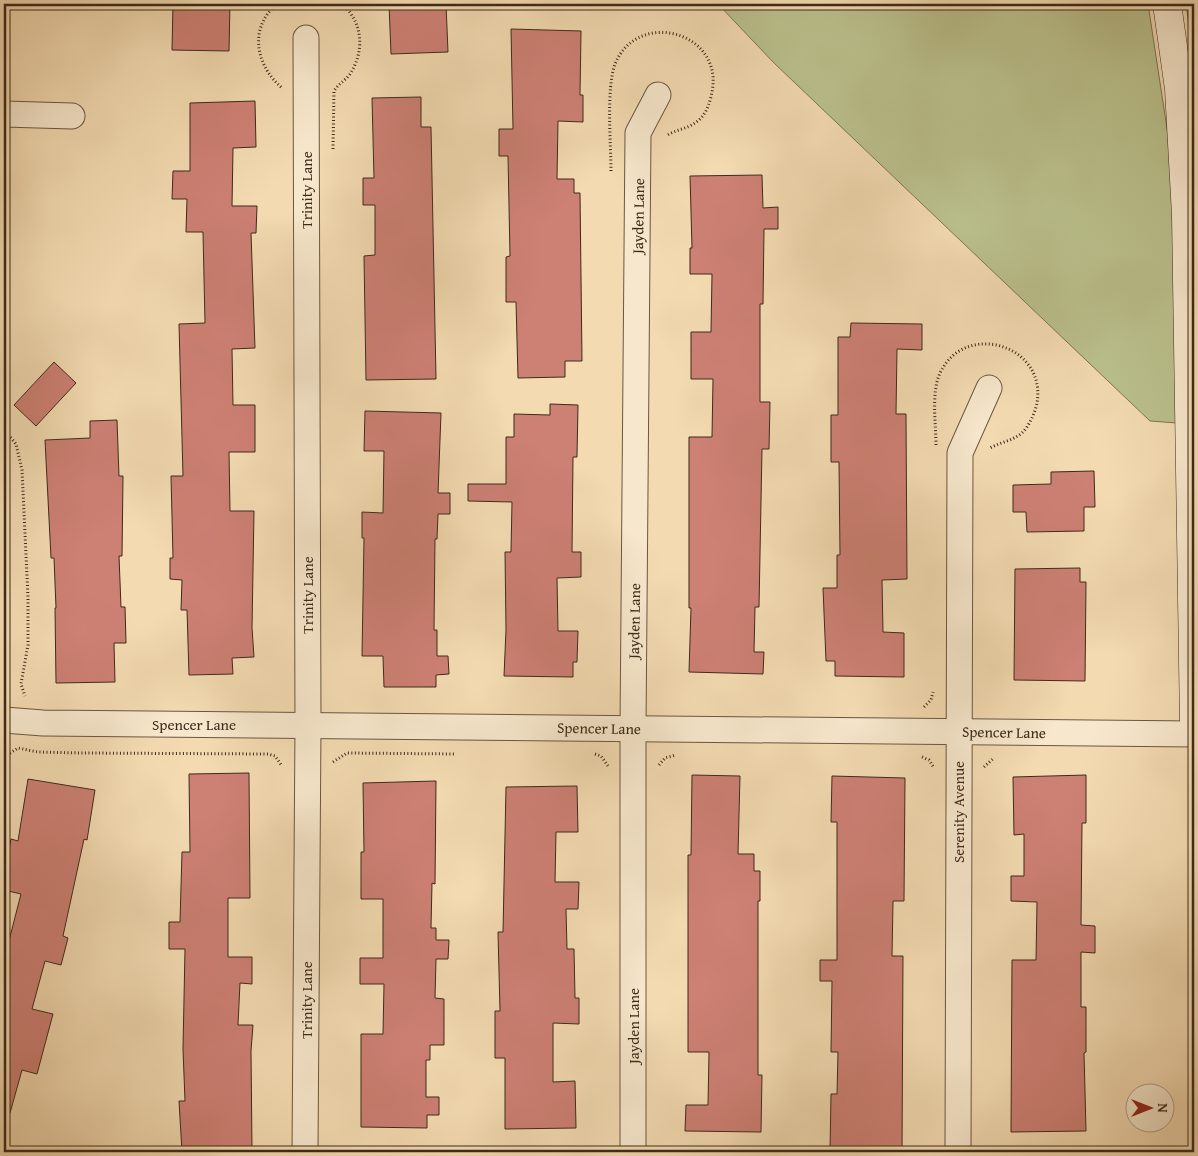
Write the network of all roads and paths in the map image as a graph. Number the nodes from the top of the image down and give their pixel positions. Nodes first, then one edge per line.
1 (277, 4) edge
2 (342, 4) edge
3 (1166, 4) edge
4 (306, 38) dead end
5 (285, 93) dead end
6 (658, 95) dead end
7 (4, 114) edge
8 (72, 116) dead end
9 (663, 138) dead end
10 (333, 150) dead end
11 (611, 177) dead end
12 (989, 388) dead end
13 (4, 428) edge
14 (936, 446) dead end
15 (985, 453) dead end
16 (934, 688) dead end
17 (30, 701) dead end
18 (917, 710) dead end
19 (4, 720) edge
20 (1194, 724) edge
21 (308, 725) junction
22 (633, 728) junction
23 (958, 731) junction
24 (1194, 734) edge
25 (457, 754) dead end
26 (593, 754) dead end
27 (685, 755) dead end
28 (4, 756) edge
29 (917, 756) dead end
30 (1000, 757) dead end
31 (330, 767) dead end
32 (283, 770) dead end
33 (609, 772) dead end
34 (656, 772) dead end
35 (934, 772) dead end
36 (982, 772) dead end
37 (305, 1152) edge
38 (633, 1152) edge
39 (958, 1152) edge

1 - 5 path
2 - 10 path
3 - 20 street
4 - 21 street, Trinity Lane
6 - 22 street, Jayden Lane
7 - 8 street
9 - 11 path
12 - 23 street, Serenity Avenue
13 - 17 path
14 - 15 path
16 - 18 path
19 - 21 street, Spencer Lane
21 - 22 street, Spencer Lane
21 - 37 street, Trinity Lane
22 - 23 street, Spencer Lane
22 - 38 street, Jayden Lane
23 - 24 street, Spencer Lane
23 - 39 street, Serenity Avenue
25 - 31 path
26 - 33 path
27 - 34 path
28 - 32 path
29 - 35 path
30 - 36 path

